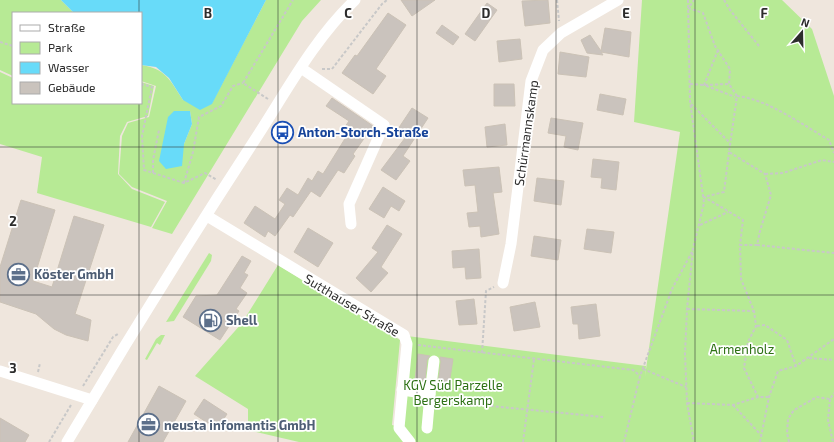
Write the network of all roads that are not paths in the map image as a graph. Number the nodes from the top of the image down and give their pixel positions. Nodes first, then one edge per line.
1 (355, 0) edge
2 (618, 0) edge
3 (301, 68) junction
4 (207, 216) junction
5 (351, 224) dead end
6 (503, 283) road end
7 (434, 360) dead end
8 (0, 371) edge
9 (402, 390) junction
10 (430, 394) junction
11 (92, 400) junction
12 (427, 428) dead end
13 (67, 442) edge
14 (410, 442) edge

1 - 3 street
2 - 6 street, Schürmannskamp
3 - 4 street
3 - 5 street
4 - 9 street, Sutthauser Straße
4 - 11 street
7 - 10 street
8 - 11 street
9 - 10 street
9 - 14 street, Sutthauser Straße
10 - 12 street
11 - 13 street

